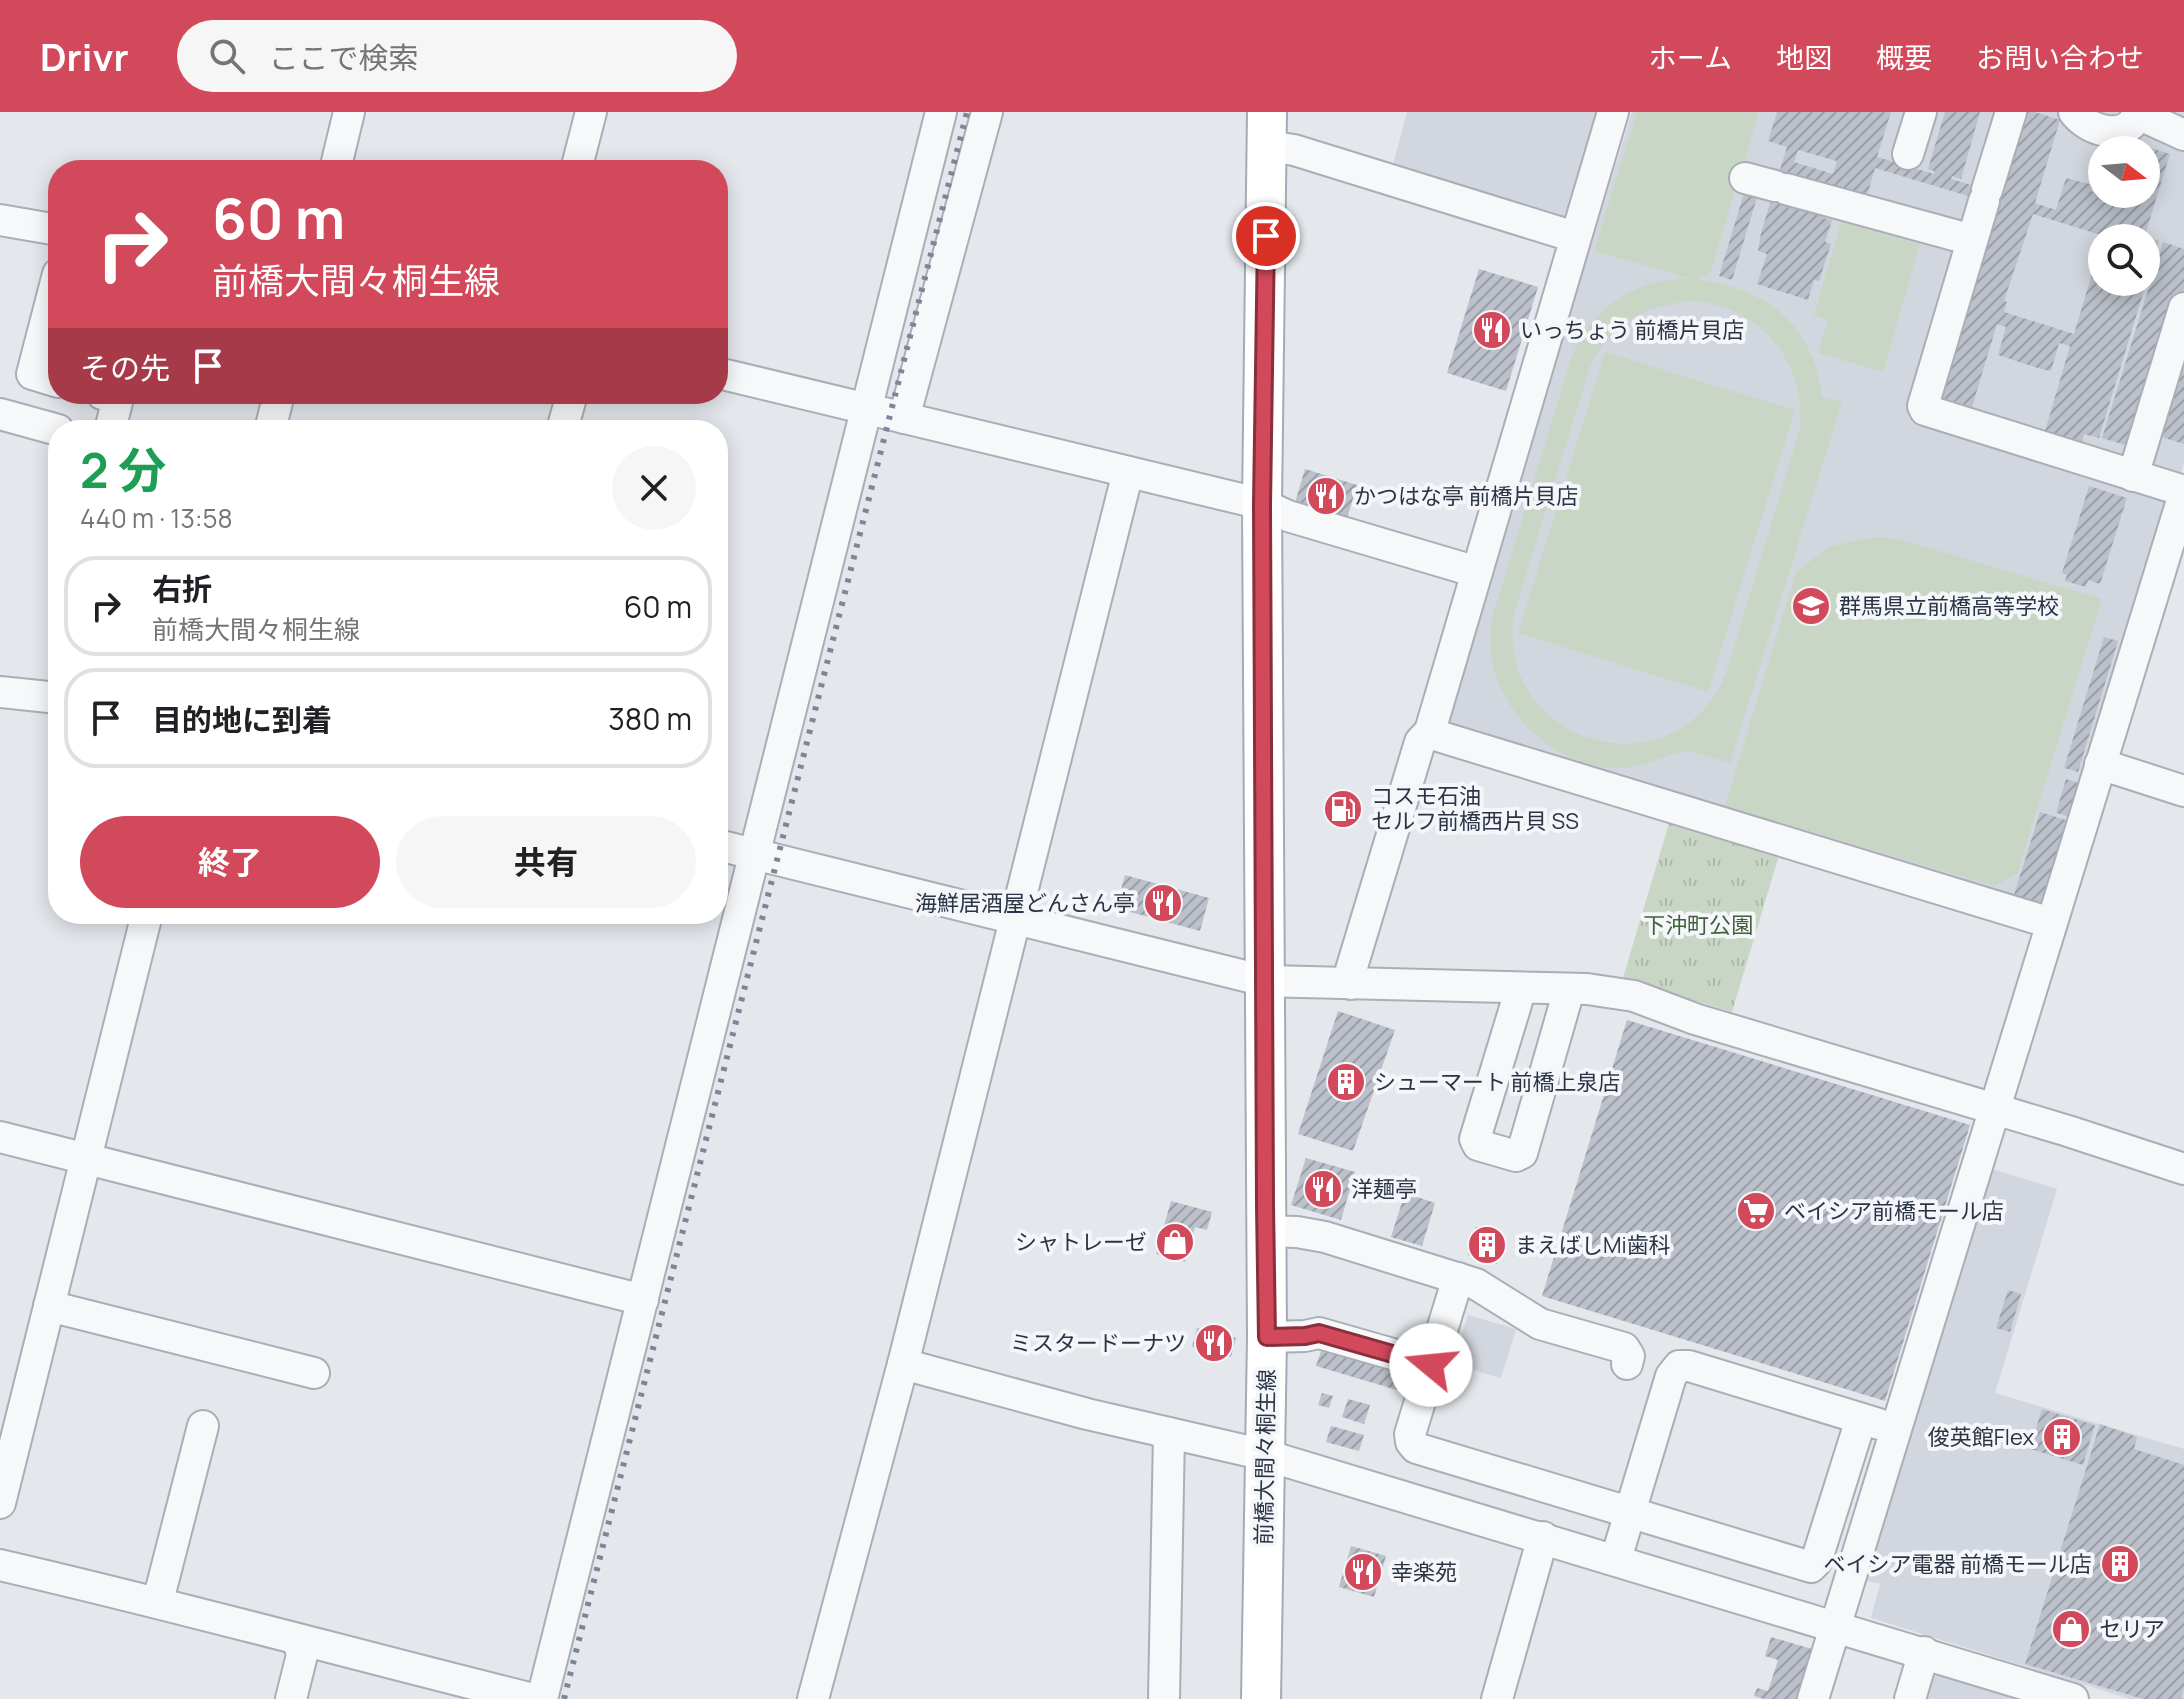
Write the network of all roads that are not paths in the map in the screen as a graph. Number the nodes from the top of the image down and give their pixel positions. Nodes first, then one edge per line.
1 (349, 112) edge
2 (591, 112) edge
3 (941, 112) edge
4 (987, 112) edge
5 (1613, 112) edge
6 (1921, 112) edge
7 (2011, 112) edge
8 (2074, 112) edge
9 (2138, 113) edge
10 (1267, 129) edge
11 (2184, 135) edge
12 (1908, 154) dead end
13 (337, 160) edge
14 (579, 160) edge
15 (1745, 178) dead end
16 (0, 220) edge
17 (48, 228) edge
18 (1575, 237) junction
19 (1972, 240) junction
20 (2184, 308) edge
21 (48, 312) edge
22 (728, 375) edge
23 (48, 379) edge
24 (866, 409) junction
25 (0, 414) edge
26 (904, 418) junction
27 (48, 427) edge
28 (1128, 472) junction
29 (2133, 476) junction
30 (2184, 493) edge
31 (1262, 504) junction
32 (1477, 572) junction
33 (0, 692) edge
34 (48, 697) edge
35 (1430, 731) junction
36 (2100, 764) junction
37 (2184, 791) edge
38 (728, 847) edge
39 (755, 854) junction
40 (1017, 919) junction
41 (2051, 923) junction
42 (144, 924) edge
43 (1265, 981) junction
44 (1351, 984) junction
45 (1521, 988) junction
46 (1569, 990) junction
47 (1994, 1110) junction
48 (0, 1137) edge
49 (85, 1159) junction
50 (2184, 1169) edge
51 (1265, 1231) junction
52 (1458, 1278) junction
53 (643, 1300) junction
54 (49, 1306) junction
55 (1267, 1337) junction
56 (903, 1364) junction
57 (1627, 1364) dead end
58 (1431, 1365) junction
59 (314, 1373) dead end
60 (1861, 1419) junction
61 (203, 1426) dead end
62 (1896, 1429) junction
63 (1169, 1433) junction
64 (1265, 1455) junction
65 (1451, 1458) junction
66 (0, 1503) edge
67 (1437, 1505) junction
68 (1630, 1512) junction
69 (1543, 1537) junction
70 (1616, 1559) junction
71 (0, 1565) edge
72 (158, 1601) junction
73 (1836, 1625) junction
74 (298, 1640) junction
75 (1924, 1652) junction
76 (291, 1699) edge
77 (533, 1699) edge
78 (542, 1699) edge
79 (813, 1699) edge
80 (1164, 1699) edge
81 (1261, 1699) edge
82 (1497, 1699) edge
83 (1813, 1699) edge
84 (1910, 1699) edge
85 (2073, 1699) edge

1 - 13 street
2 - 14 street
3 - 24 street
4 - 26 street
5 - 18 street
6 - 12 street
7 - 19 street
8 - 9 street
9 - 11 street
10 - 18 street
10 - 31 main road, 前橋大間々桐生線
15 - 19 street
16 - 17 street
18 - 32 street
19 - 29 street
20 - 29 street
21 - 23 street
22 - 24 street
24 - 26 street
24 - 39 street
25 - 27 street
26 - 28 street
28 - 31 street
28 - 40 street
29 - 30 street
30 - 36 street
31 - 32 street
31 - 43 main road, 前橋大間々桐生線
32 - 35 street
33 - 34 street
35 - 41 street
35 - 44 street
36 - 37 street
36 - 41 street
38 - 39 street
39 - 40 street
39 - 53 street
40 - 43 street
40 - 56 street
41 - 47 street
42 - 49 street
43 - 44 street
43 - 51 main road, 前橋大間々桐生線
44 - 45 street
45 - 46 street
45 - 46 street
46 - 47 street
47 - 50 street
47 - 62 street
48 - 49 street
49 - 53 street
49 - 54 street
51 - 52 street
51 - 55 main road, 前橋大間々桐生線
52 - 57 street
52 - 58 street
53 - 78 street
54 - 59 street
54 - 66 street
55 - 58 street
55 - 64 main road, 前橋大間々桐生線
56 - 63 street
56 - 79 street
58 - 65 street
60 - 62 street
60 - 68 street
60 - 68 street
61 - 72 street
62 - 73 street
63 - 64 street
63 - 80 street
64 - 67 street
64 - 81 main road, 前橋大間々桐生線
65 - 67 street
65 - 68 street
67 - 69 street
68 - 70 street
69 - 70 street
69 - 82 street
70 - 73 street
71 - 72 street
72 - 74 street
73 - 75 street
73 - 83 street
74 - 76 street
74 - 77 street
75 - 84 street
75 - 85 street

